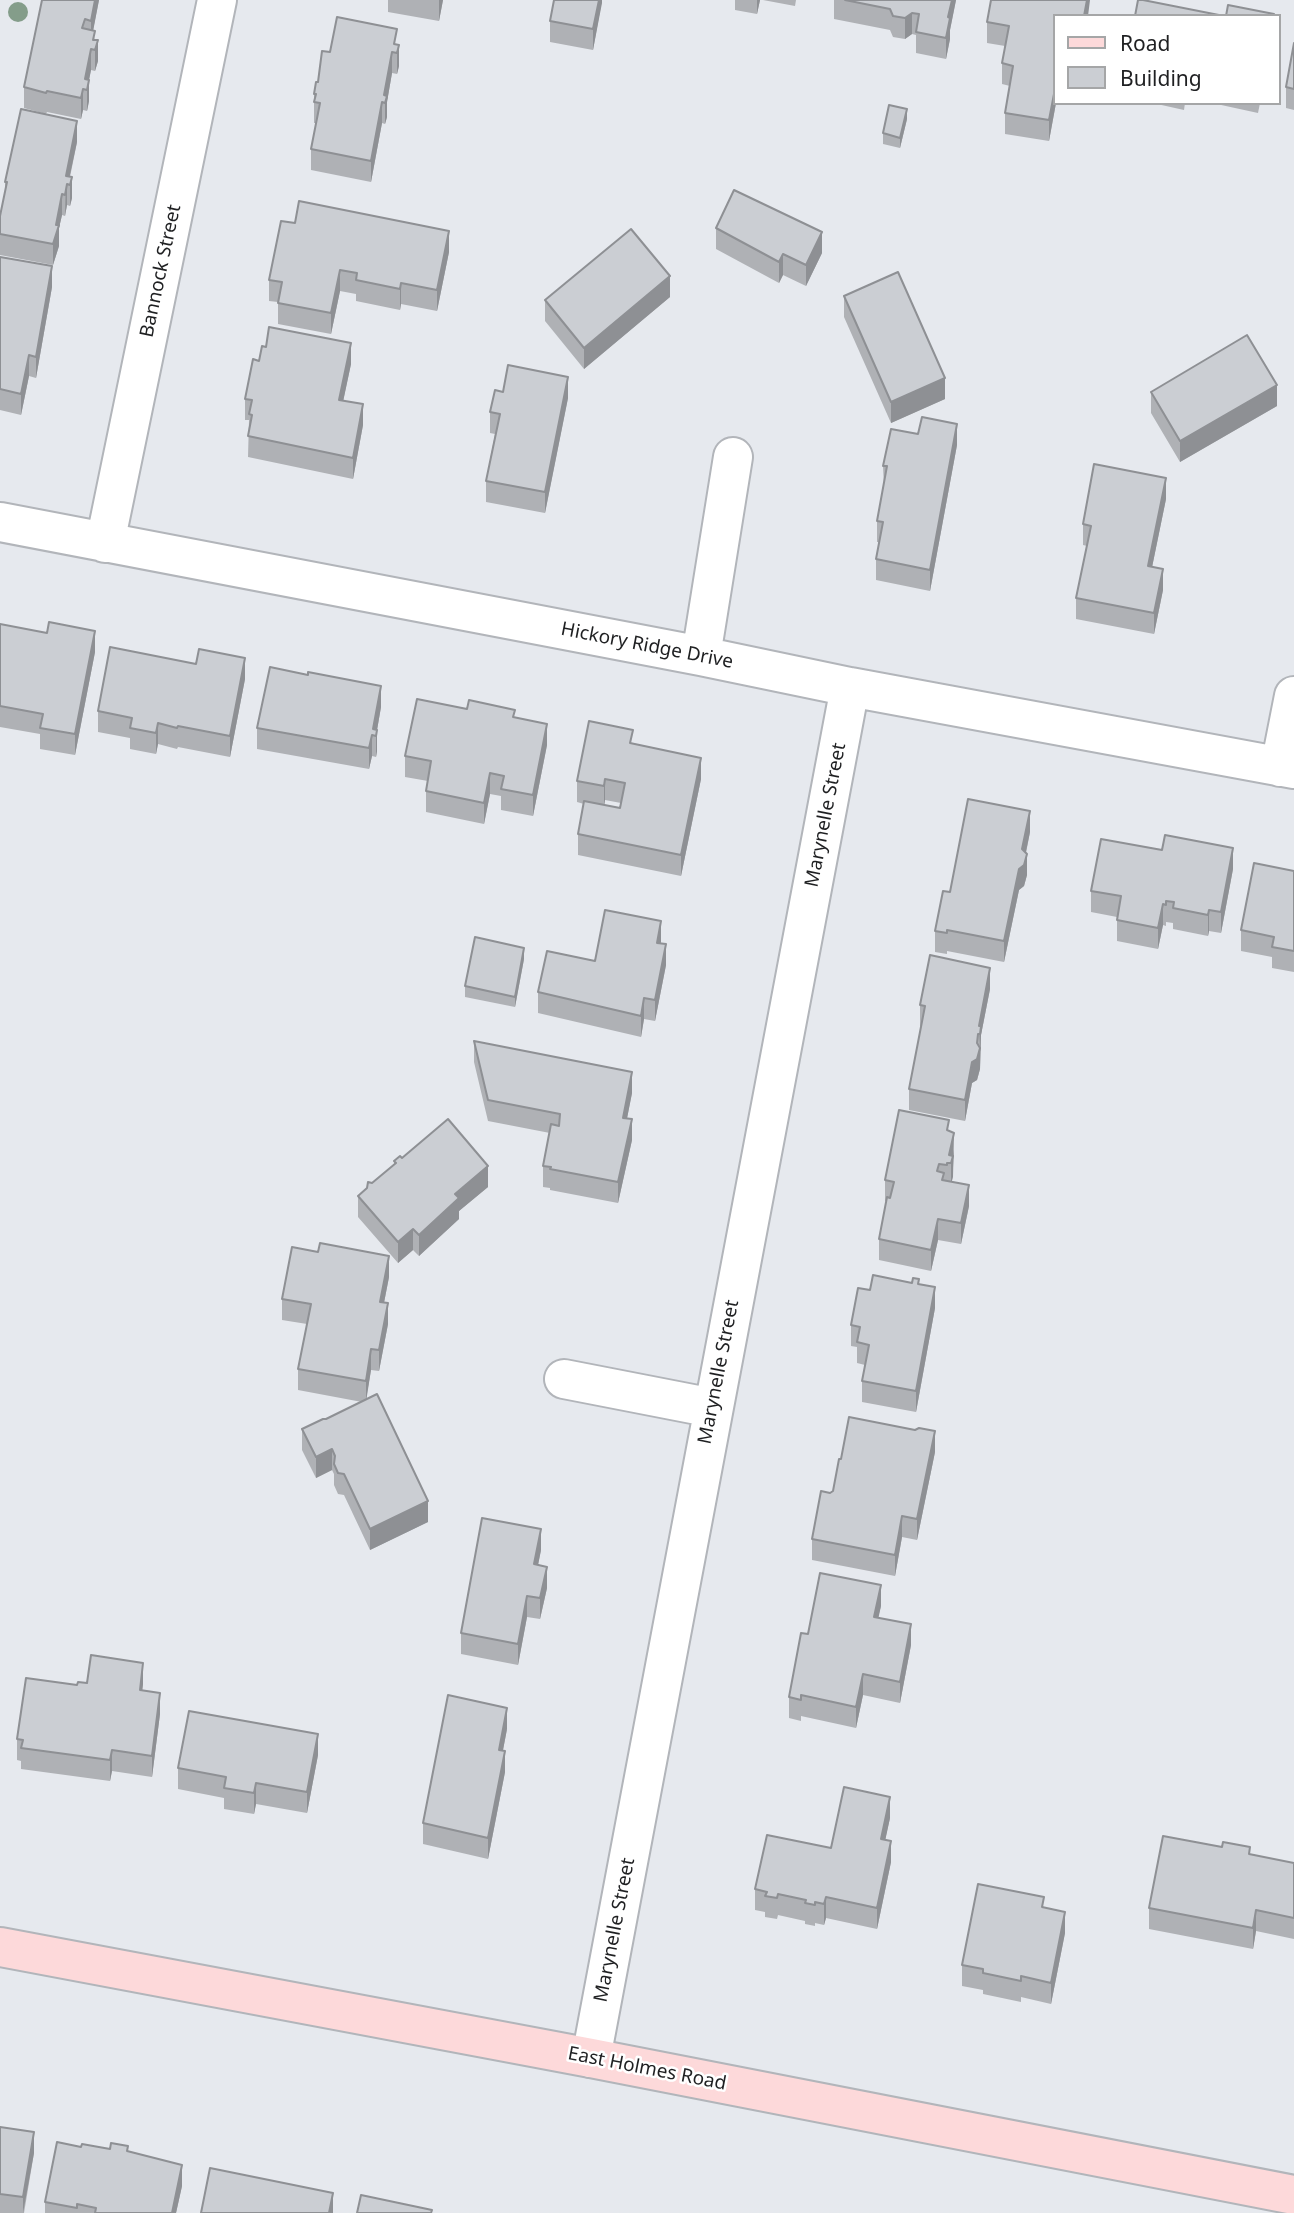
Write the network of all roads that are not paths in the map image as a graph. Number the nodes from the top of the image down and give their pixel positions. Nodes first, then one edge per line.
1 (217, 0) edge
2 (733, 457) dead end
3 (0, 522) edge
4 (105, 542) junction
5 (701, 656) junction
6 (850, 687) junction
7 (1294, 696) edge
8 (1287, 768) edge
9 (564, 1379) dead end
10 (713, 1408) junction
11 (0, 1947) edge
12 (591, 2058) junction
13 (1294, 2194) edge

1 - 4 street, Bannock Street
2 - 5 street
3 - 4 street, Hickory Ridge Drive
4 - 5 street, Hickory Ridge Drive
5 - 6 street, Hickory Ridge Drive
6 - 8 street, Hickory Ridge Drive
6 - 10 street, Marynelle Street
7 - 8 street
9 - 10 street
10 - 12 street, Marynelle Street
11 - 12 main road, East Holmes Road
12 - 13 main road, East Holmes Road

